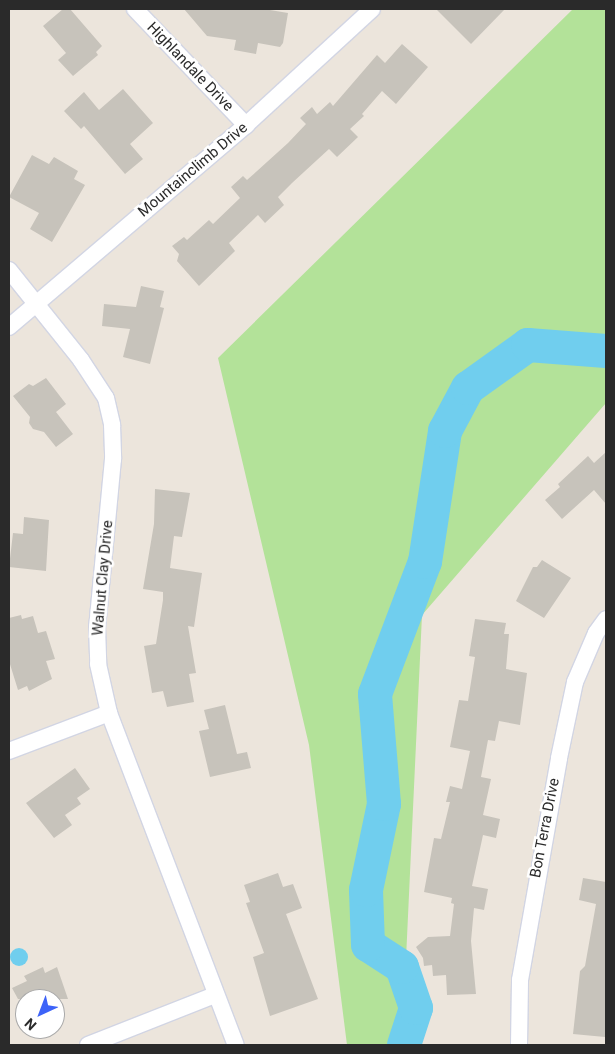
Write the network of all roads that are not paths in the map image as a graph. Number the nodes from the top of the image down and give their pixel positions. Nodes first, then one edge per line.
1 (135, 9) edge
2 (372, 9) edge
3 (246, 125) junction
4 (9, 270) edge
5 (37, 303) junction
6 (9, 326) edge
7 (606, 619) edge
8 (109, 713) junction
9 (9, 751) edge
10 (215, 996) junction
11 (88, 1045) edge
12 (236, 1045) edge
13 (519, 1045) edge

1 - 3 street, Highlandale Drive
2 - 3 street, Mountainclimb Drive
3 - 5 street, Mountainclimb Drive
4 - 5 street, Walnut Clay Drive
5 - 6 street, Mountainclimb Drive
5 - 8 street, Walnut Clay Drive
7 - 13 street, Bon Terra Drive
8 - 9 street
8 - 10 street, Walnut Clay Drive
10 - 11 street
10 - 12 street, Walnut Clay Drive

